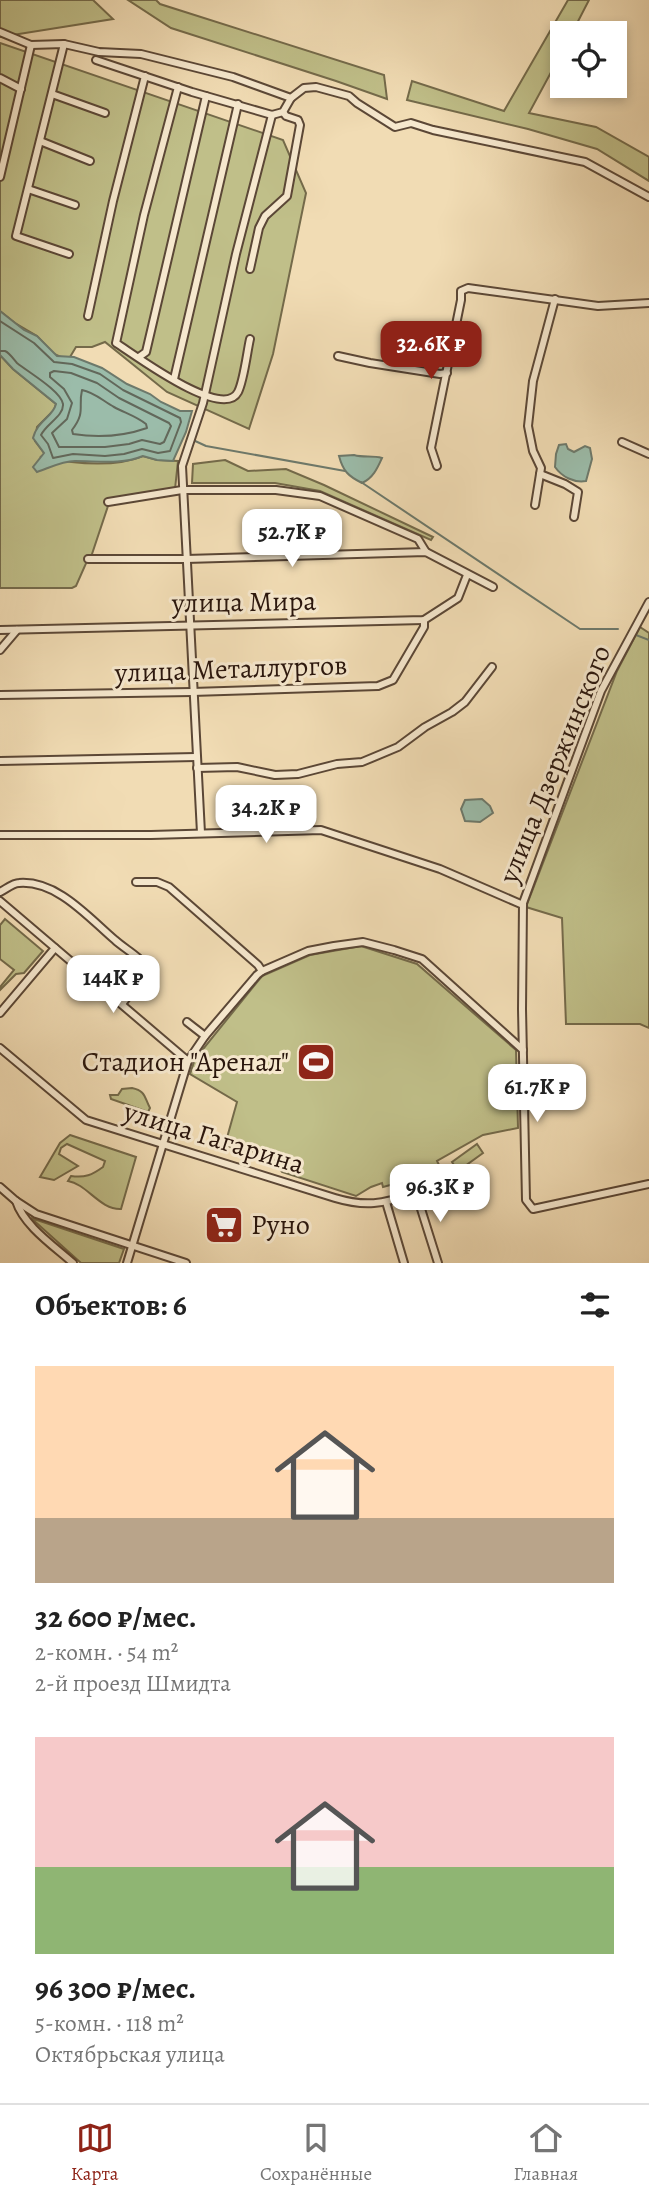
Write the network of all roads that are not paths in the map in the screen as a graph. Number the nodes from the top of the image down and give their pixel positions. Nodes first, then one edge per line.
1 (0, 32) edge
2 (64, 44) junction
3 (31, 45) junction
4 (96, 61) dead end
5 (145, 76) junction
6 (0, 78) edge
7 (178, 87) junction
8 (21, 89) junction
9 (52, 94) junction
10 (206, 96) junction
11 (291, 98) junction
12 (238, 104) junction
13 (283, 112) junction
14 (105, 113) dead end
15 (272, 115) junction
16 (0, 139) edge
17 (40, 141) junction
18 (8, 143) junction
19 (90, 161) dead end
20 (0, 177) edge
21 (28, 189) junction
22 (649, 197) edge
23 (75, 205) dead end
24 (69, 254) dead end
25 (250, 269) dead end
26 (555, 299) junction
27 (649, 303) edge
28 (88, 316) dead end
29 (250, 339) dead end
30 (338, 356) dead end
31 (139, 357) junction
32 (447, 373) junction
33 (174, 379) junction
34 (204, 399) junction
35 (622, 442) dead end
36 (649, 454) edge
37 (437, 466) dead end
38 (540, 474) junction
39 (182, 490) junction
40 (108, 502) dead end
41 (535, 505) dead end
42 (574, 517) dead end
43 (426, 552) junction
44 (88, 559) dead end
45 (186, 559) junction
46 (467, 575) junction
47 (493, 587) dead end
48 (649, 601) edge
49 (424, 620) junction
50 (189, 624) junction
51 (17, 629) junction
52 (0, 630) edge
53 (0, 650) edge
54 (492, 667) dead end
55 (192, 692) junction
56 (0, 695) edge
57 (196, 757) junction
58 (0, 761) edge
59 (197, 768) junction
60 (201, 833) junction
61 (0, 835) edge
62 (136, 882) dead end
63 (0, 892) edge
64 (0, 901) edge
65 (523, 905) junction
66 (55, 948) junction
67 (262, 971) junction
68 (122, 1004) junction
69 (0, 1013) edge
70 (187, 1022) dead end
71 (205, 1036) junction
72 (0, 1048) edge
73 (523, 1050) junction
74 (188, 1061) junction
75 (164, 1144) junction
76 (437, 1183) dead end
77 (649, 1184) edge
78 (0, 1187) edge
79 (416, 1193) junction
80 (16, 1201) junction
81 (386, 1202) junction
82 (133, 1245) junction
83 (74, 1263) edge
84 (127, 1263) edge
85 (186, 1263) edge
86 (404, 1263) edge
87 (438, 1263) edge

1 - 3 street
2 - 3 street
2 - 9 street
2 - 11 street
3 - 8 street
4 - 5 street
5 - 7 street
5 - 28 street
6 - 8 street
7 - 10 street
7 - 31 street
8 - 18 street
9 - 14 street
9 - 17 street
10 - 12 street
10 - 31 street
11 - 13 street
11 - 22 street
12 - 15 street
12 - 33 street
13 - 15 street
13 - 25 street
15 - 34 street
16 - 18 street
17 - 19 street
17 - 21 street
18 - 20 street
21 - 23 street
21 - 24 street
26 - 27 street
26 - 32 street
26 - 38 street
29 - 34 street
30 - 32 street
31 - 33 street
32 - 37 street
33 - 34 street
34 - 39 street
35 - 36 street
38 - 41 street
38 - 42 street
39 - 40 street
39 - 43 street
39 - 45 street
43 - 45 street
43 - 46 street
44 - 45 street
45 - 50 street
46 - 47 street
46 - 49 street
48 - 65 street, улица Дзержинского
49 - 50 street, улица Мира
49 - 55 street, улица Металлургов
50 - 51 street, улица Мира
50 - 55 street
51 - 52 street, улица Мира
51 - 53 street
54 - 59 street
55 - 56 street, улица Металлургов
55 - 57 street
57 - 58 street
57 - 59 street
59 - 60 street
60 - 61 street
60 - 65 street
62 - 67 street
63 - 68 street
64 - 66 street
65 - 73 street
66 - 68 street
66 - 69 street
67 - 71 street
67 - 73 street
68 - 74 street
70 - 71 street
71 - 74 street
72 - 75 street, улица Гагарина
73 - 77 street
74 - 75 street
75 - 81 street, улица Гагарина
75 - 82 street
76 - 79 street, улица Гагарина
78 - 80 street
79 - 81 street, улица Гагарина
79 - 87 street
80 - 82 street
80 - 83 street
81 - 86 street
82 - 84 street
82 - 85 street

